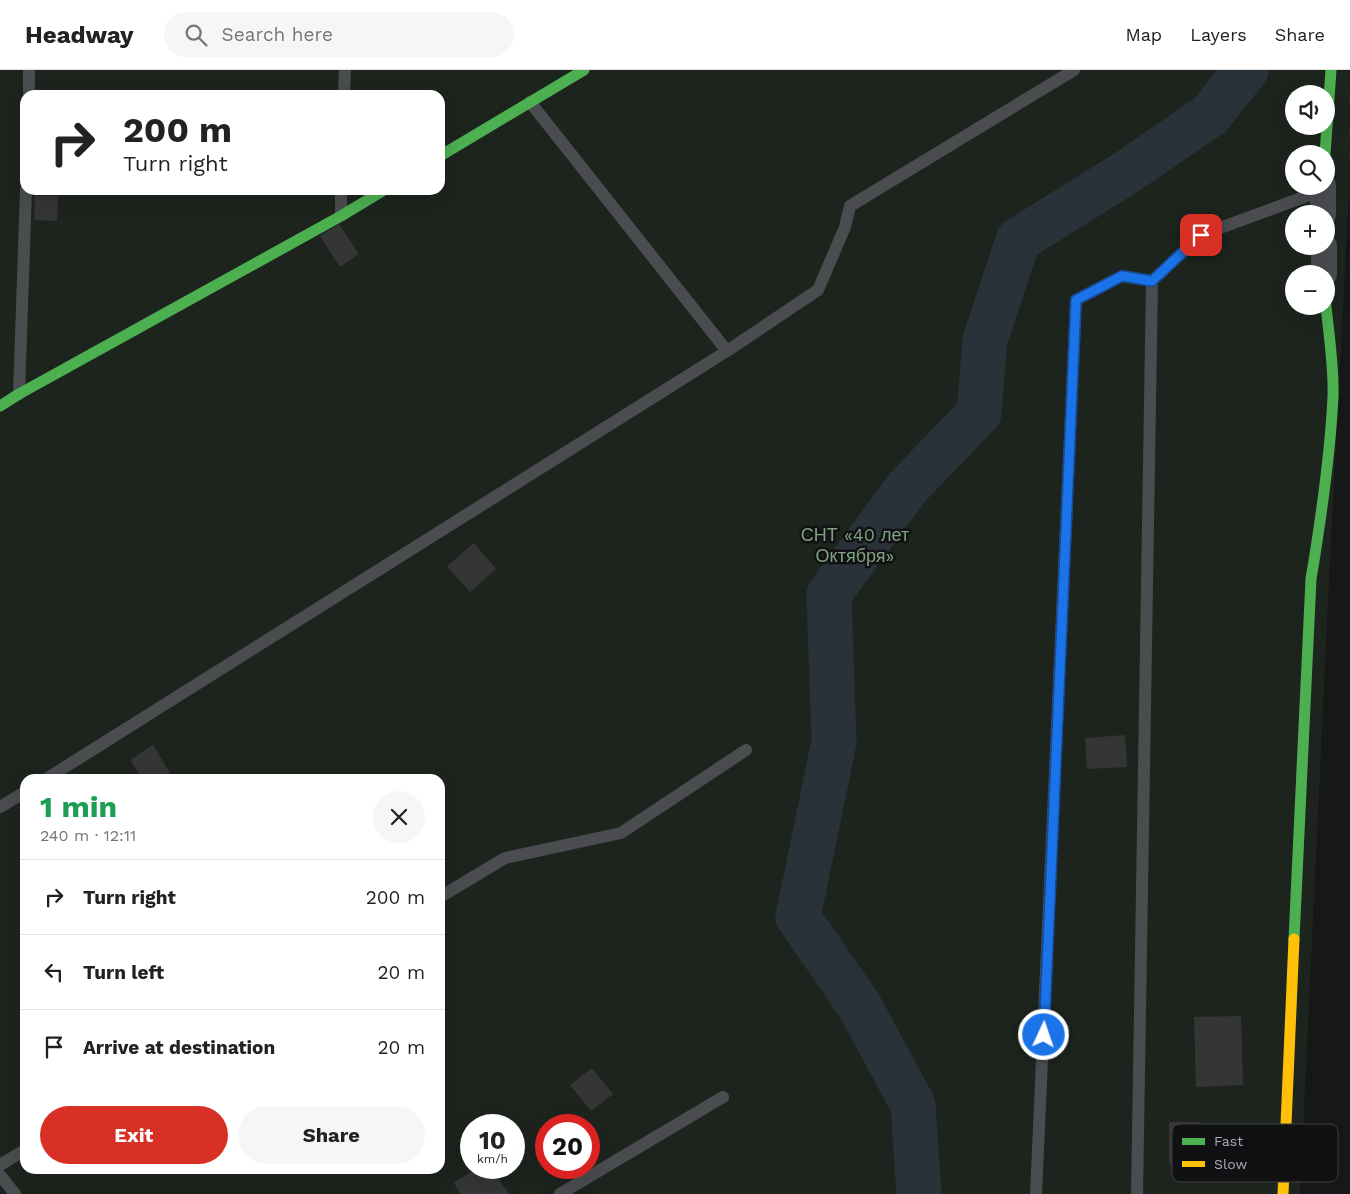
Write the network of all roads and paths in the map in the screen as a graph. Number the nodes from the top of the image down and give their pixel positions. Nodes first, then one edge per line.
1 (29, 70) edge
2 (344, 70) edge
3 (584, 70) edge
4 (1074, 70) edge
5 (1331, 70) edge
6 (28, 90) edge
7 (344, 90) edge
8 (530, 102) junction
9 (1326, 145) edge
10 (445, 153) edge
11 (26, 195) edge
12 (341, 195) edge
13 (376, 195) edge
14 (1323, 197) edge
15 (341, 216) junction
16 (1152, 281) junction
17 (1327, 315) edge
18 (727, 351) junction
19 (19, 394) junction
20 (0, 406) edge
21 (746, 750) dead end
22 (54, 774) edge
23 (20, 795) edge
24 (0, 808) edge
25 (445, 894) edge
26 (723, 1097) dead end
27 (1285, 1124) edge
28 (20, 1153) edge
29 (0, 1165) edge
30 (0, 1175) edge
31 (14, 1194) edge
32 (560, 1194) edge
33 (1036, 1194) edge
34 (1137, 1194) edge

1 - 6 lane
2 - 7 lane
3 - 8 street
4 - 18 lane
5 - 9 street
8 - 10 street
8 - 18 lane
11 - 19 lane
12 - 15 lane
13 - 15 street
14 - 16 lane
15 - 19 street
16 - 33 lane
16 - 34 lane
17 - 27 street
18 - 22 lane
19 - 20 street
21 - 25 lane
23 - 24 lane
26 - 32 lane
28 - 29 lane
30 - 31 lane

